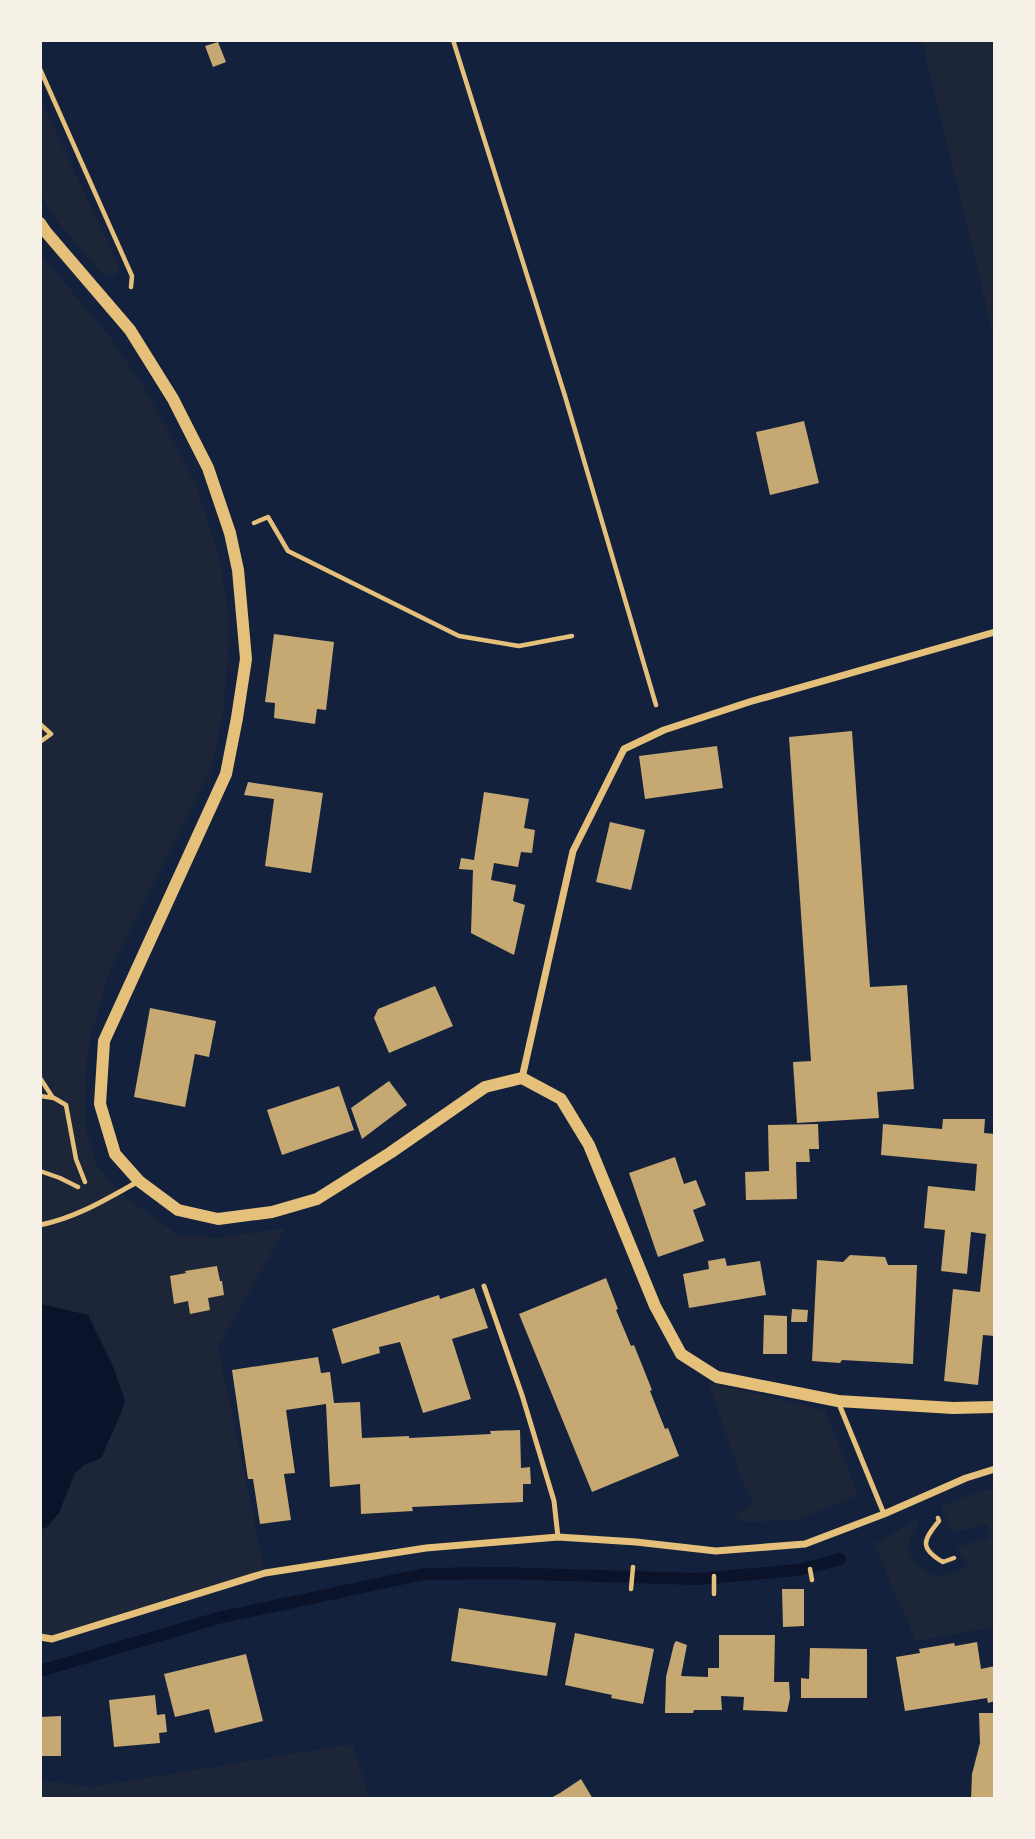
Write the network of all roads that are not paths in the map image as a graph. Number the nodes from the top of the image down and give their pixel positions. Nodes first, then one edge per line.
1 (40, 223) edge
2 (995, 632) edge
3 (522, 1078) junction
4 (139, 1181) junction
5 (40, 1224) edge
6 (484, 1286) dead end
7 (838, 1401) junction
8 (995, 1407) edge
9 (995, 1469) edge
10 (884, 1514) junction
11 (558, 1538) junction
12 (40, 1637) edge

1 - 4 street
2 - 3 street
3 - 4 street
3 - 7 street
4 - 5 lane
6 - 11 lane
7 - 8 street
7 - 10 lane
9 - 10 street
10 - 11 street
11 - 12 street

